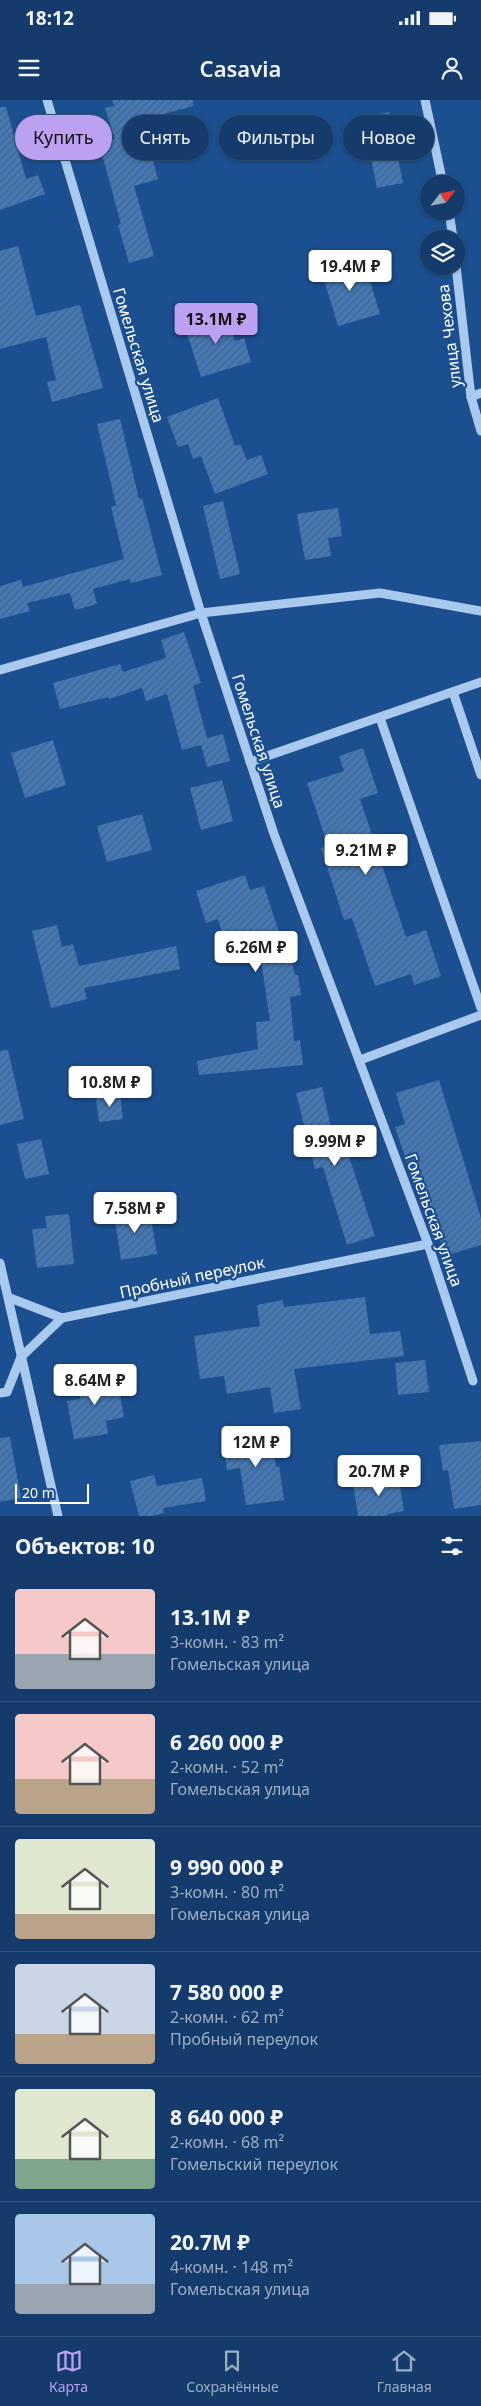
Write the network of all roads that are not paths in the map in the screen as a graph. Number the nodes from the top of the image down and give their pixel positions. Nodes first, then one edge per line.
1 (47, 100) edge
2 (425, 100) edge
3 (441, 175) edge
4 (457, 275) edge
5 (481, 394) edge
6 (471, 397) junction
7 (481, 431) edge
8 (481, 611) edge
9 (200, 612) junction
10 (0, 670) edge
11 (481, 682) edge
12 (453, 692) junction
13 (380, 718) junction
14 (250, 762) junction
15 (481, 775) edge
16 (481, 1008) edge
17 (481, 1015) edge
18 (360, 1060) junction
19 (428, 1244) junction
20 (0, 1263) edge
21 (10, 1298) junction
22 (62, 1318) junction
23 (21, 1357) junction
24 (474, 1381) dead end
25 (0, 1393) edge
26 (58, 1516) edge

1 - 9 street, Гомельская улица
2 - 3 street
4 - 6 street, улица Чехова
5 - 6 street
6 - 7 street, улица Чехова
8 - 9 street
9 - 10 street
9 - 14 street, Гомельская улица
11 - 12 street
12 - 13 street
12 - 15 street
13 - 14 street
13 - 16 street
14 - 18 street, Гомельская улица
17 - 18 street
18 - 19 street, Гомельская улица
19 - 22 street, Пробный переулок
19 - 24 street, Гомельская улица
20 - 21 street
21 - 22 street
21 - 23 street
22 - 23 street
23 - 25 street
23 - 26 street

